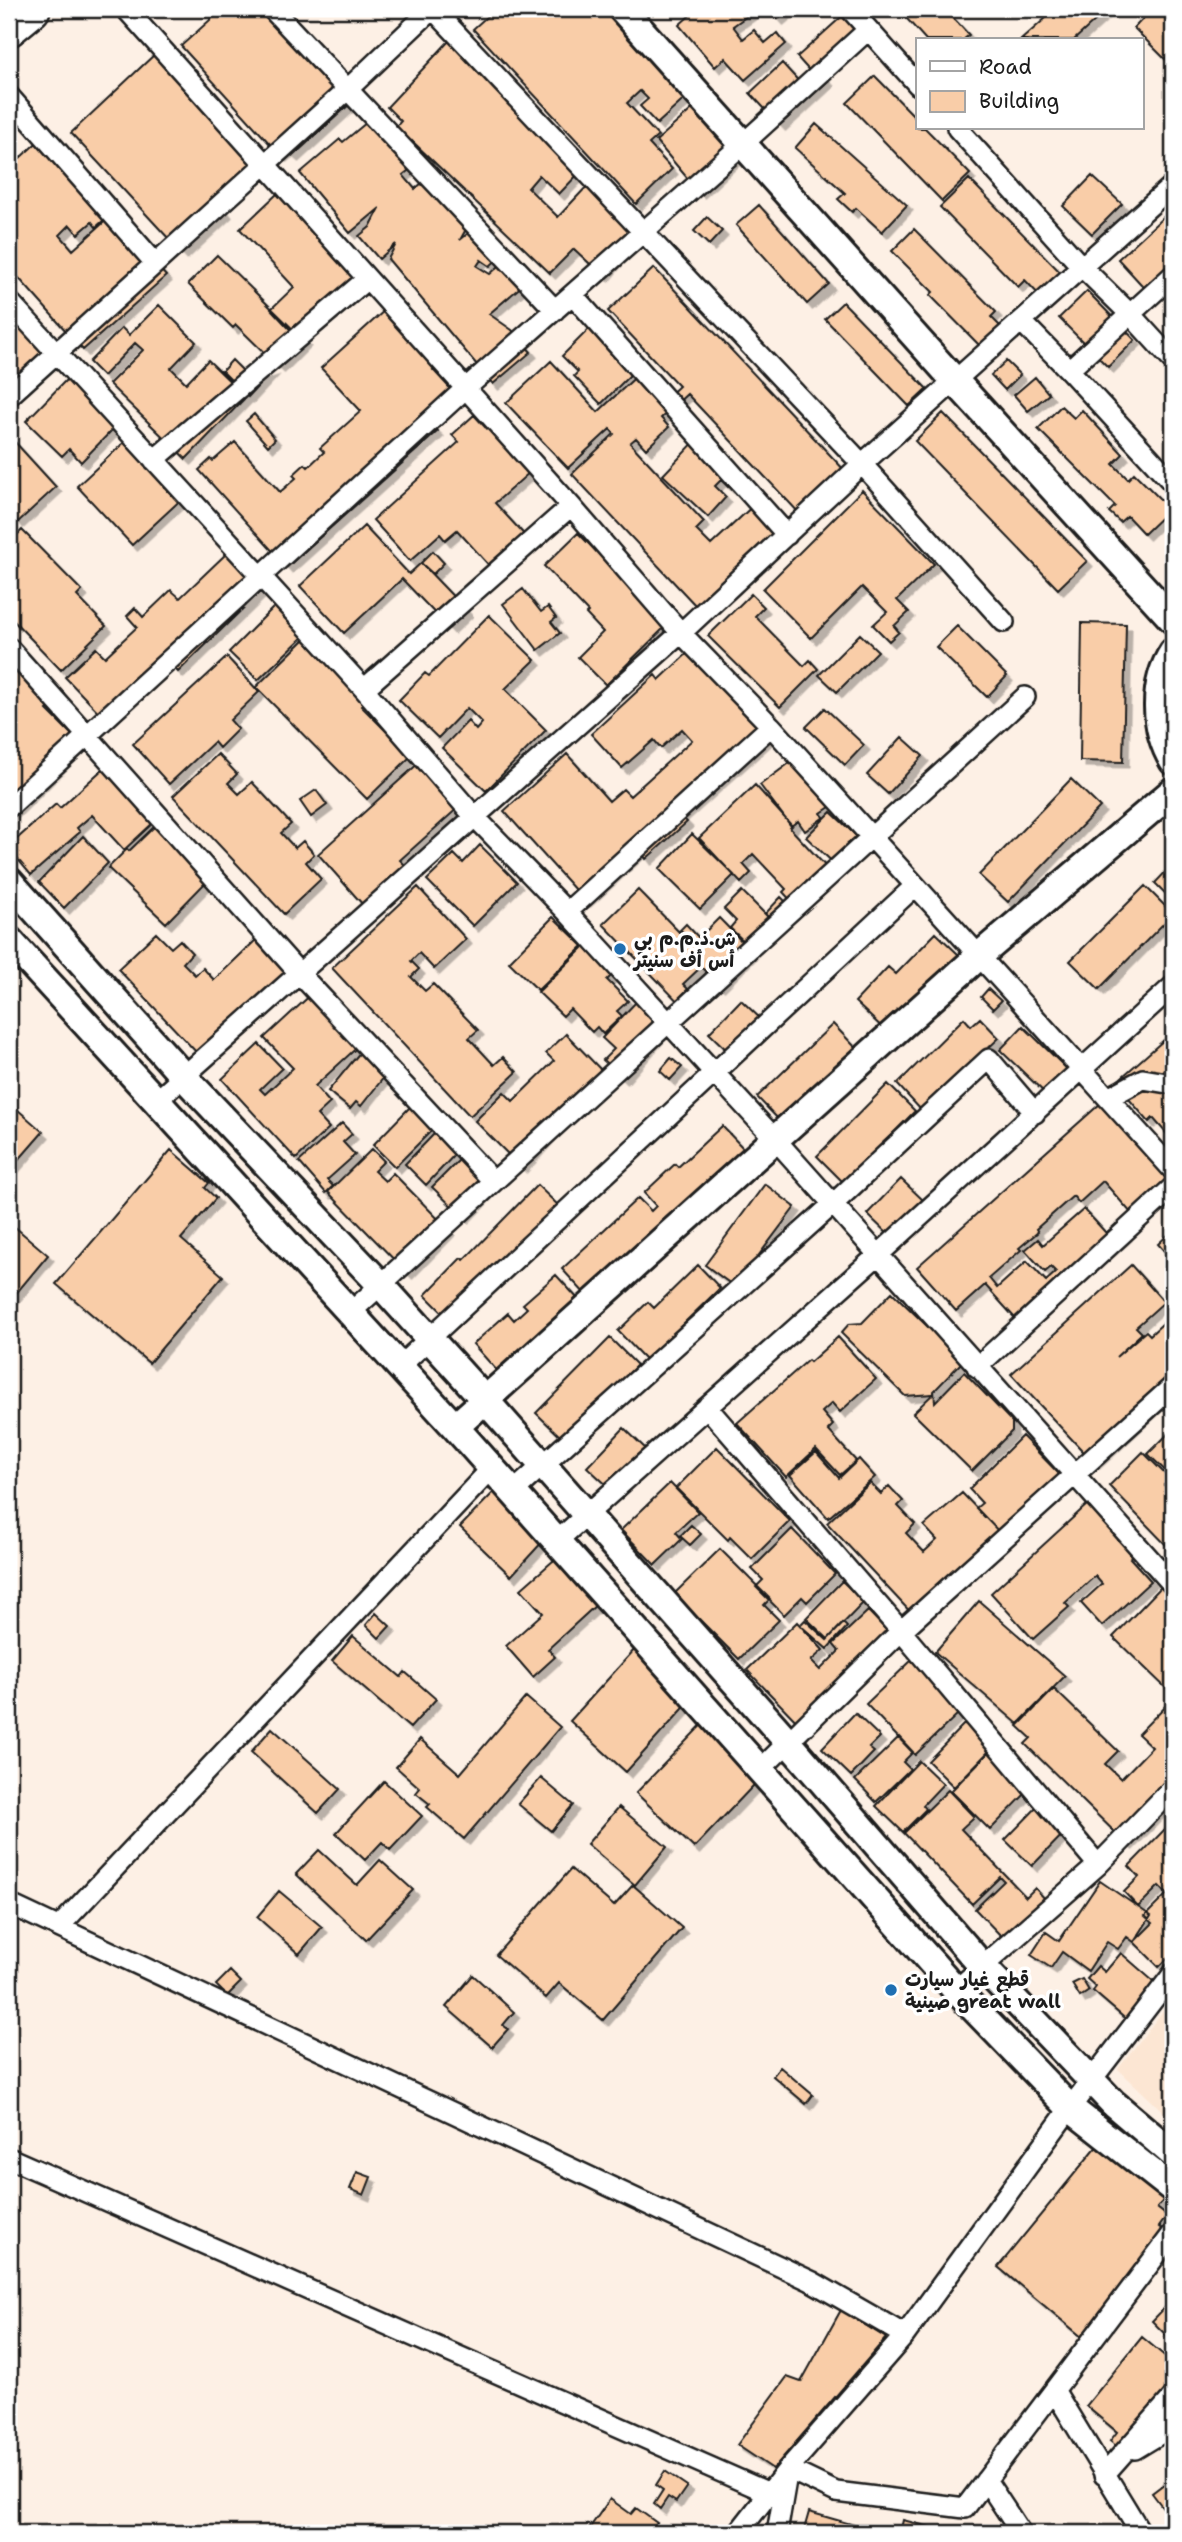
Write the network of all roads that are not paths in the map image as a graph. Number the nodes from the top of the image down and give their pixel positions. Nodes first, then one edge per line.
1 (32, 9) edge
2 (126, 9) edge
3 (272, 9) edge
4 (432, 9) edge
5 (622, 9) edge
6 (850, 9) edge
7 (9, 28) edge
8 (868, 30) junction
9 (916, 83) edge
10 (347, 90) junction
11 (9, 96) edge
12 (959, 130) edge
13 (744, 143) junction
14 (264, 164) junction
15 (1173, 185) edge
16 (643, 233) junction
17 (155, 263) junction
18 (1082, 266) junction
19 (1173, 275) edge
20 (367, 279) junction
21 (573, 295) junction
22 (9, 301) edge
23 (555, 310) junction
24 (1130, 314) junction
25 (1021, 321) junction
26 (56, 353) junction
27 (1173, 361) edge
28 (1069, 370) junction
29 (955, 381) junction
30 (466, 389) junction
31 (9, 396) edge
32 (154, 460) junction
33 (862, 464) junction
34 (1173, 483) edge
35 (571, 506) junction
36 (787, 535) junction
37 (261, 577) junction
38 (1173, 620) edge
39 (1004, 622) dead end
40 (681, 633) junction
41 (9, 648) edge
42 (1173, 652) edge
43 (364, 689) junction
44 (1025, 697) dead end
45 (771, 726) junction
46 (88, 735) junction
47 (1173, 761) edge
48 (1173, 791) edge
49 (9, 807) edge
50 (473, 816) junction
51 (871, 837) junction
52 (9, 881) edge
53 (915, 886) junction
54 (567, 912) junction
55 (9, 940) edge
56 (979, 956) junction
57 (299, 973) junction
58 (1173, 986) edge
59 (668, 1022) junction
60 (1082, 1070) junction
61 (715, 1073) junction
62 (184, 1077) junction
63 (1173, 1084) edge
64 (1108, 1098) junction
65 (155, 1102) junction
66 (1035, 1113) junction
67 (775, 1139) junction
68 (1173, 1170) edge
69 (493, 1181) junction
70 (1173, 1187) edge
71 (833, 1204) junction
72 (878, 1255) junction
73 (381, 1285) junction
74 (351, 1312) junction
75 (430, 1340) junction
76 (400, 1366) junction
77 (977, 1367) junction
78 (1173, 1386) edge
79 (485, 1400) junction
80 (707, 1407) junction
81 (455, 1427) junction
82 (543, 1465) junction
83 (492, 1468) junction
84 (1074, 1474) junction
85 (513, 1492) junction
86 (587, 1515) junction
87 (557, 1541) junction
88 (1173, 1585) edge
89 (901, 1631) junction
90 (788, 1742) junction
91 (760, 1770) junction
92 (1173, 1788) edge
93 (1098, 1865) junction
94 (9, 1905) edge
95 (60, 1927) junction
96 (983, 1967) junction
97 (1173, 1974) edge
98 (956, 1990) junction
99 (1092, 2081) junction
100 (1070, 2108) junction
101 (1173, 2154) edge
102 (9, 2158) edge
103 (1173, 2189) edge
104 (1173, 2233) edge
105 (905, 2335) junction
106 (1054, 2390) junction
107 (1173, 2397) edge
108 (1173, 2426) edge
109 (1110, 2468) junction
110 (788, 2469) junction
111 (986, 2480) junction
112 (776, 2497) junction
113 (738, 2533) edge
114 (777, 2533) edge
115 (1021, 2533) edge
116 (1141, 2533) edge

1 - 7 highway
2 - 14 street
3 - 10 street
4 - 10 street
4 - 16 street
5 - 13 street
6 - 8 street
8 - 9 street
8 - 13 street
10 - 14 street
10 - 23 street
11 - 17 street
12 - 18 street
13 - 16 street
13 - 29 street
14 - 17 street
14 - 20 street
15 - 18 street
16 - 21 street
16 - 33 street
17 - 26 street
18 - 24 street
18 - 25 street
19 - 24 street
20 - 30 street
20 - 32 street
21 - 23 street
21 - 36 street
22 - 26 street
23 - 30 street
24 - 27 street
24 - 28 street
25 - 28 street
25 - 29 street
26 - 31 street
26 - 32 street
28 - 34 street
29 - 33 street
29 - 38 street
30 - 35 street
30 - 37 street
32 - 37 street
33 - 36 street
33 - 39 street
35 - 40 street
35 - 43 street
36 - 40 street
37 - 43 street
37 - 46 street
40 - 45 street
40 - 50 street
41 - 46 street
42 - 47 street
43 - 50 street
44 - 51 street
45 - 51 street
45 - 54 street
46 - 49 street
46 - 57 street
48 - 56 street
50 - 54 street
50 - 57 street
51 - 53 street
51 - 59 street
52 - 62 street
53 - 56 street
53 - 61 street
54 - 59 street
55 - 65 street
56 - 60 street
56 - 67 street
57 - 62 street
57 - 69 street
58 - 60 street
59 - 61 street
59 - 69 street
60 - 64 street
60 - 66 street
61 - 67 street
61 - 75 street
62 - 65 street
62 - 73 street
63 - 64 street
64 - 68 street
65 - 74 street
66 - 71 street
66 - 72 street
67 - 71 street
67 - 79 street
69 - 73 street
70 - 77 street
71 - 72 street
71 - 82 street
72 - 77 street
72 - 80 street
73 - 74 street
73 - 75 street
74 - 76 street
75 - 76 street
75 - 79 street
76 - 81 street
77 - 84 street
78 - 84 street
79 - 81 street
79 - 82 street
80 - 86 street
80 - 89 street
81 - 83 street
82 - 85 street
82 - 86 street
83 - 85 street
83 - 95 street
84 - 88 street
84 - 89 street
85 - 87 street
86 - 87 street
86 - 90 street
87 - 91 street
89 - 90 street
89 - 93 street
90 - 91 street
90 - 96 street
91 - 98 street
92 - 93 street
93 - 96 street
94 - 95 street
95 - 105 street
96 - 98 street
96 - 99 street
97 - 99 street
98 - 100 street
99 - 100 street
99 - 101 street
100 - 103 street
100 - 105 street
102 - 112 street
104 - 106 street
105 - 110 street
106 - 109 street
106 - 111 street
107 - 109 street
108 - 109 street
109 - 116 street
110 - 111 street
110 - 112 street
111 - 115 street
112 - 113 street
112 - 114 street

